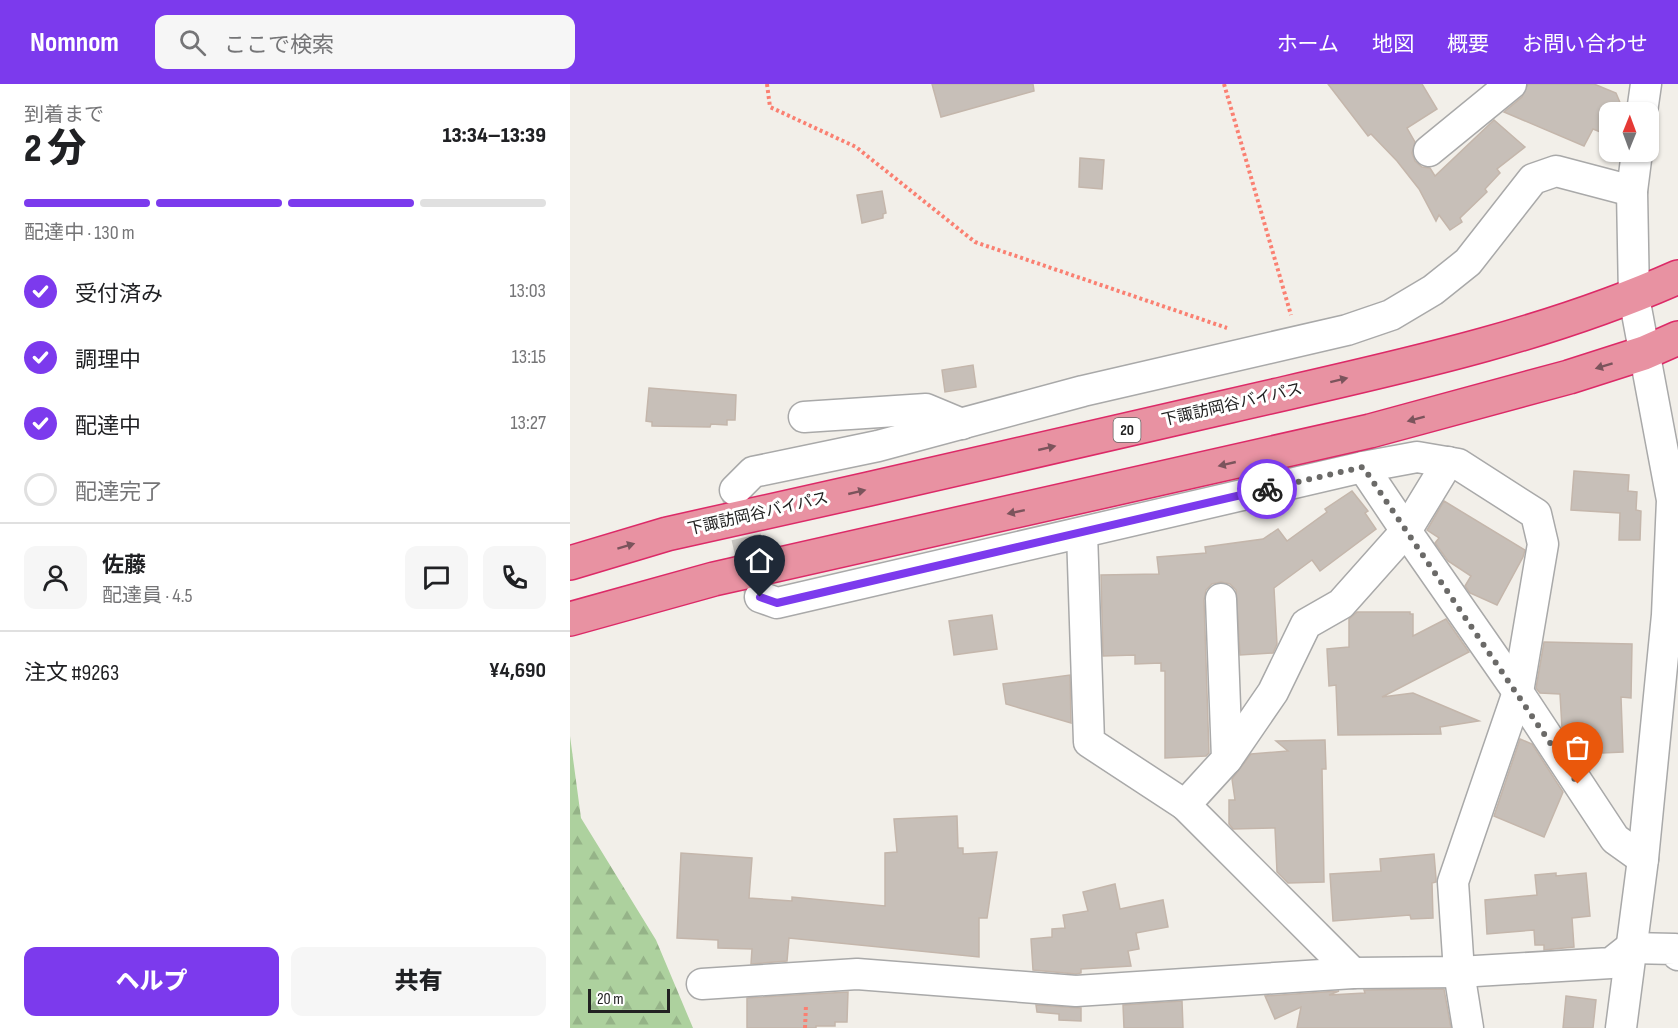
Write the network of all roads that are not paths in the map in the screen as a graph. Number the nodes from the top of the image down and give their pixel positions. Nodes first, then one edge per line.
1 (1511, 84) edge
2 (1429, 151) dead end
3 (1636, 162) edge
4 (1632, 191) junction
5 (1678, 277) edge
6 (1634, 297) junction
7 (1678, 338) edge
8 (1644, 353) junction
9 (804, 417) dead end
10 (962, 424) junction
11 (1448, 462) junction
12 (1363, 467) junction
13 (735, 490) dead end
14 (1406, 531) junction
15 (1082, 533) junction
16 (570, 563) edge
17 (760, 597) dead end
18 (1221, 599) dead end
19 (570, 620) edge
20 (1518, 692) junction
21 (1227, 759) junction
22 (1185, 805) junction
23 (1643, 859) junction
24 (1630, 948) junction
25 (1678, 955) edge
26 (1459, 972) junction
27 (1353, 973) junction
28 (702, 984) dead end
29 (1468, 1028) edge
30 (1621, 1028) edge

1 - 2 street
3 - 4 street
4 - 6 street
4 - 10 street
5 - 6 highway, 下諏訪岡谷バイパス / 20
6 - 8 street
16 -> 6 highway, 下諏訪岡谷バイパス / 20
7 - 8 highway
8 -> 19 highway
8 - 23 street
9 - 10 street
10 - 13 street
11 - 12 street
11 - 14 street
11 - 20 street
12 - 14 street
12 - 15 street
14 - 20 street
14 - 21 street
15 - 17 street
15 - 22 street
18 - 21 street
20 - 23 street
20 - 26 street
21 - 22 street
22 - 27 street
23 - 24 street
24 - 25 street
24 - 26 street
24 - 30 street
26 - 27 street
26 - 29 street
27 - 28 street

